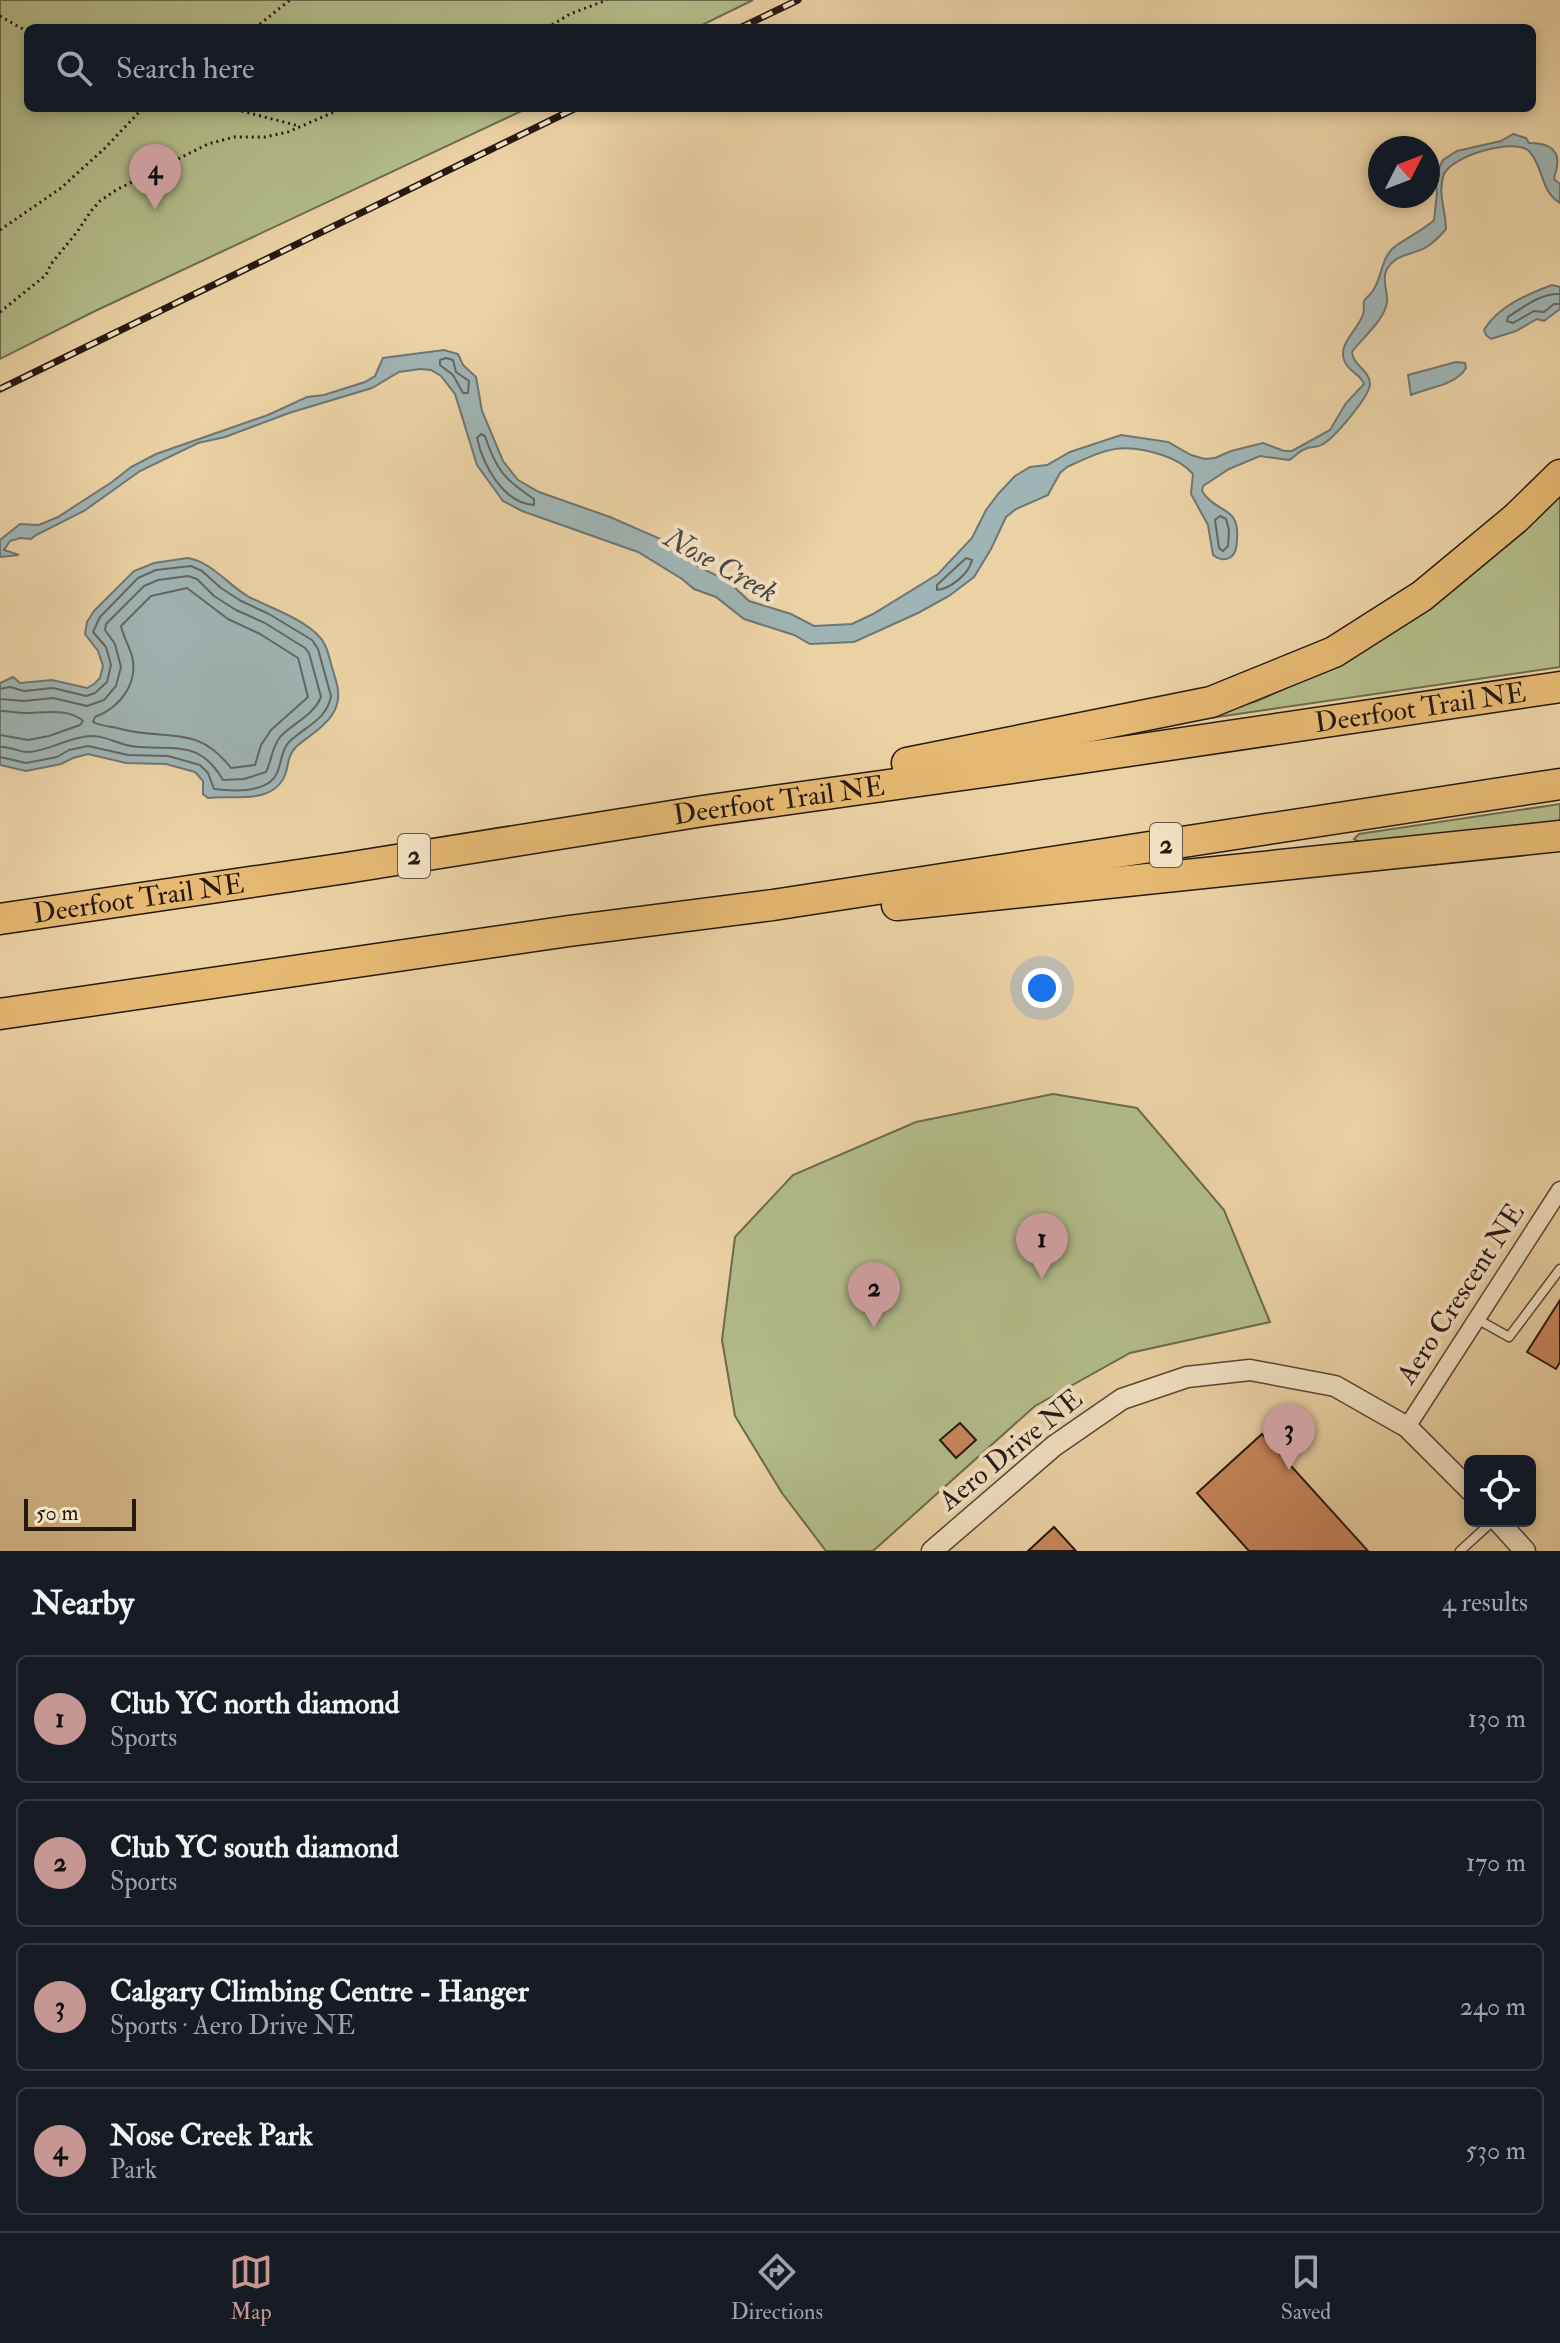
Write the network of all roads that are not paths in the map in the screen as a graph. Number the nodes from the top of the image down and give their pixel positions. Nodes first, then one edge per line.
1 (1560, 475) edge
2 (1560, 687) edge
3 (1560, 784) edge
4 (828, 793) junction
5 (1560, 836) edge
6 (773, 905) junction
7 (0, 919) edge
8 (0, 1014) edge
9 (1560, 1190) edge
10 (1560, 1269) edge
11 (1477, 1318) junction
12 (1407, 1427) junction
13 (1464, 1484) edge
14 (1489, 1527) edge
15 (1502, 1527) edge
16 (932, 1551) edge
17 (1460, 1551) edge
18 (1525, 1551) edge

1 - 4 highway
2 - 4 highway, Deerfoot Trail NE / 2
3 - 6 highway, 2
4 - 7 highway, Deerfoot Trail NE / 2
5 - 6 highway
6 - 8 highway, 2
9 - 11 street, Aero Crescent NE
10 - 11 lane
11 - 12 street, Aero Crescent NE
12 - 13 street, Aero Drive NE
12 - 16 street, Aero Drive NE
14 - 17 lane
15 - 18 street

